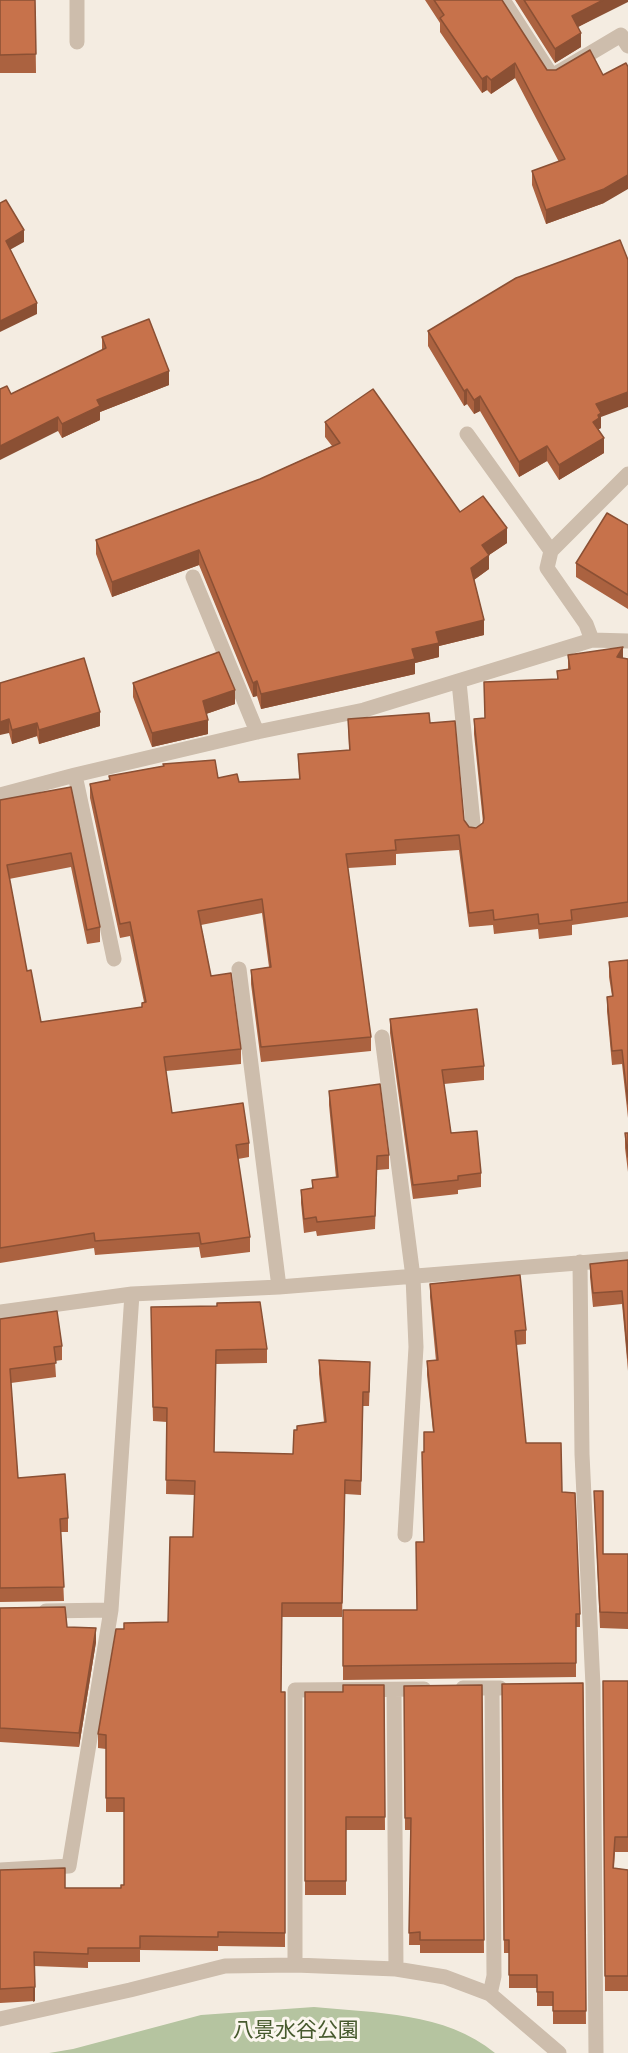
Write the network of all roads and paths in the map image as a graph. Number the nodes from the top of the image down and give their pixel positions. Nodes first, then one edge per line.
1 (77, 0) edge
2 (504, 0) edge
3 (77, 42) dead end
4 (628, 46) edge
5 (467, 434) dead end
6 (628, 474) edge
7 (551, 551) junction
8 (193, 577) dead end
9 (592, 640) junction
10 (628, 641) edge
11 (459, 682) junction
12 (257, 732) junction
13 (75, 775) junction
14 (0, 795) edge
15 (474, 833) edge
16 (114, 959) dead end
17 (239, 969) dead end
18 (382, 1037) dead end
19 (628, 1258) edge
20 (580, 1263) junction
21 (413, 1277) junction
22 (279, 1287) junction
23 (132, 1294) junction
24 (0, 1312) edge
25 (405, 1535) dead end
26 (111, 1610) junction
27 (33, 1611) edge
28 (514, 1687) edge
29 (492, 1688) junction
30 (394, 1690) junction
31 (0, 1870) edge
32 (295, 1965) junction
33 (396, 1969) junction
34 (490, 1994) junction
35 (0, 2019) edge
36 (559, 2053) edge
37 (596, 2053) edge

1 - 3 street
2 - 4 street
5 - 7 street
6 - 7 street
7 - 9 street
8 - 12 street
9 - 10 street
9 - 11 street
11 - 12 street
11 - 15 street
12 - 13 street
13 - 14 street
13 - 16 street
17 - 22 street
18 - 21 street
19 - 20 street
20 - 21 street
20 - 37 street
21 - 22 street
21 - 25 street
22 - 23 street
23 - 24 street
23 - 26 street
26 - 27 street
26 - 31 street
28 - 29 street
29 - 30 street
29 - 34 street
30 - 32 street
30 - 33 street
32 - 33 street
32 - 35 street
33 - 34 street
34 - 36 street

